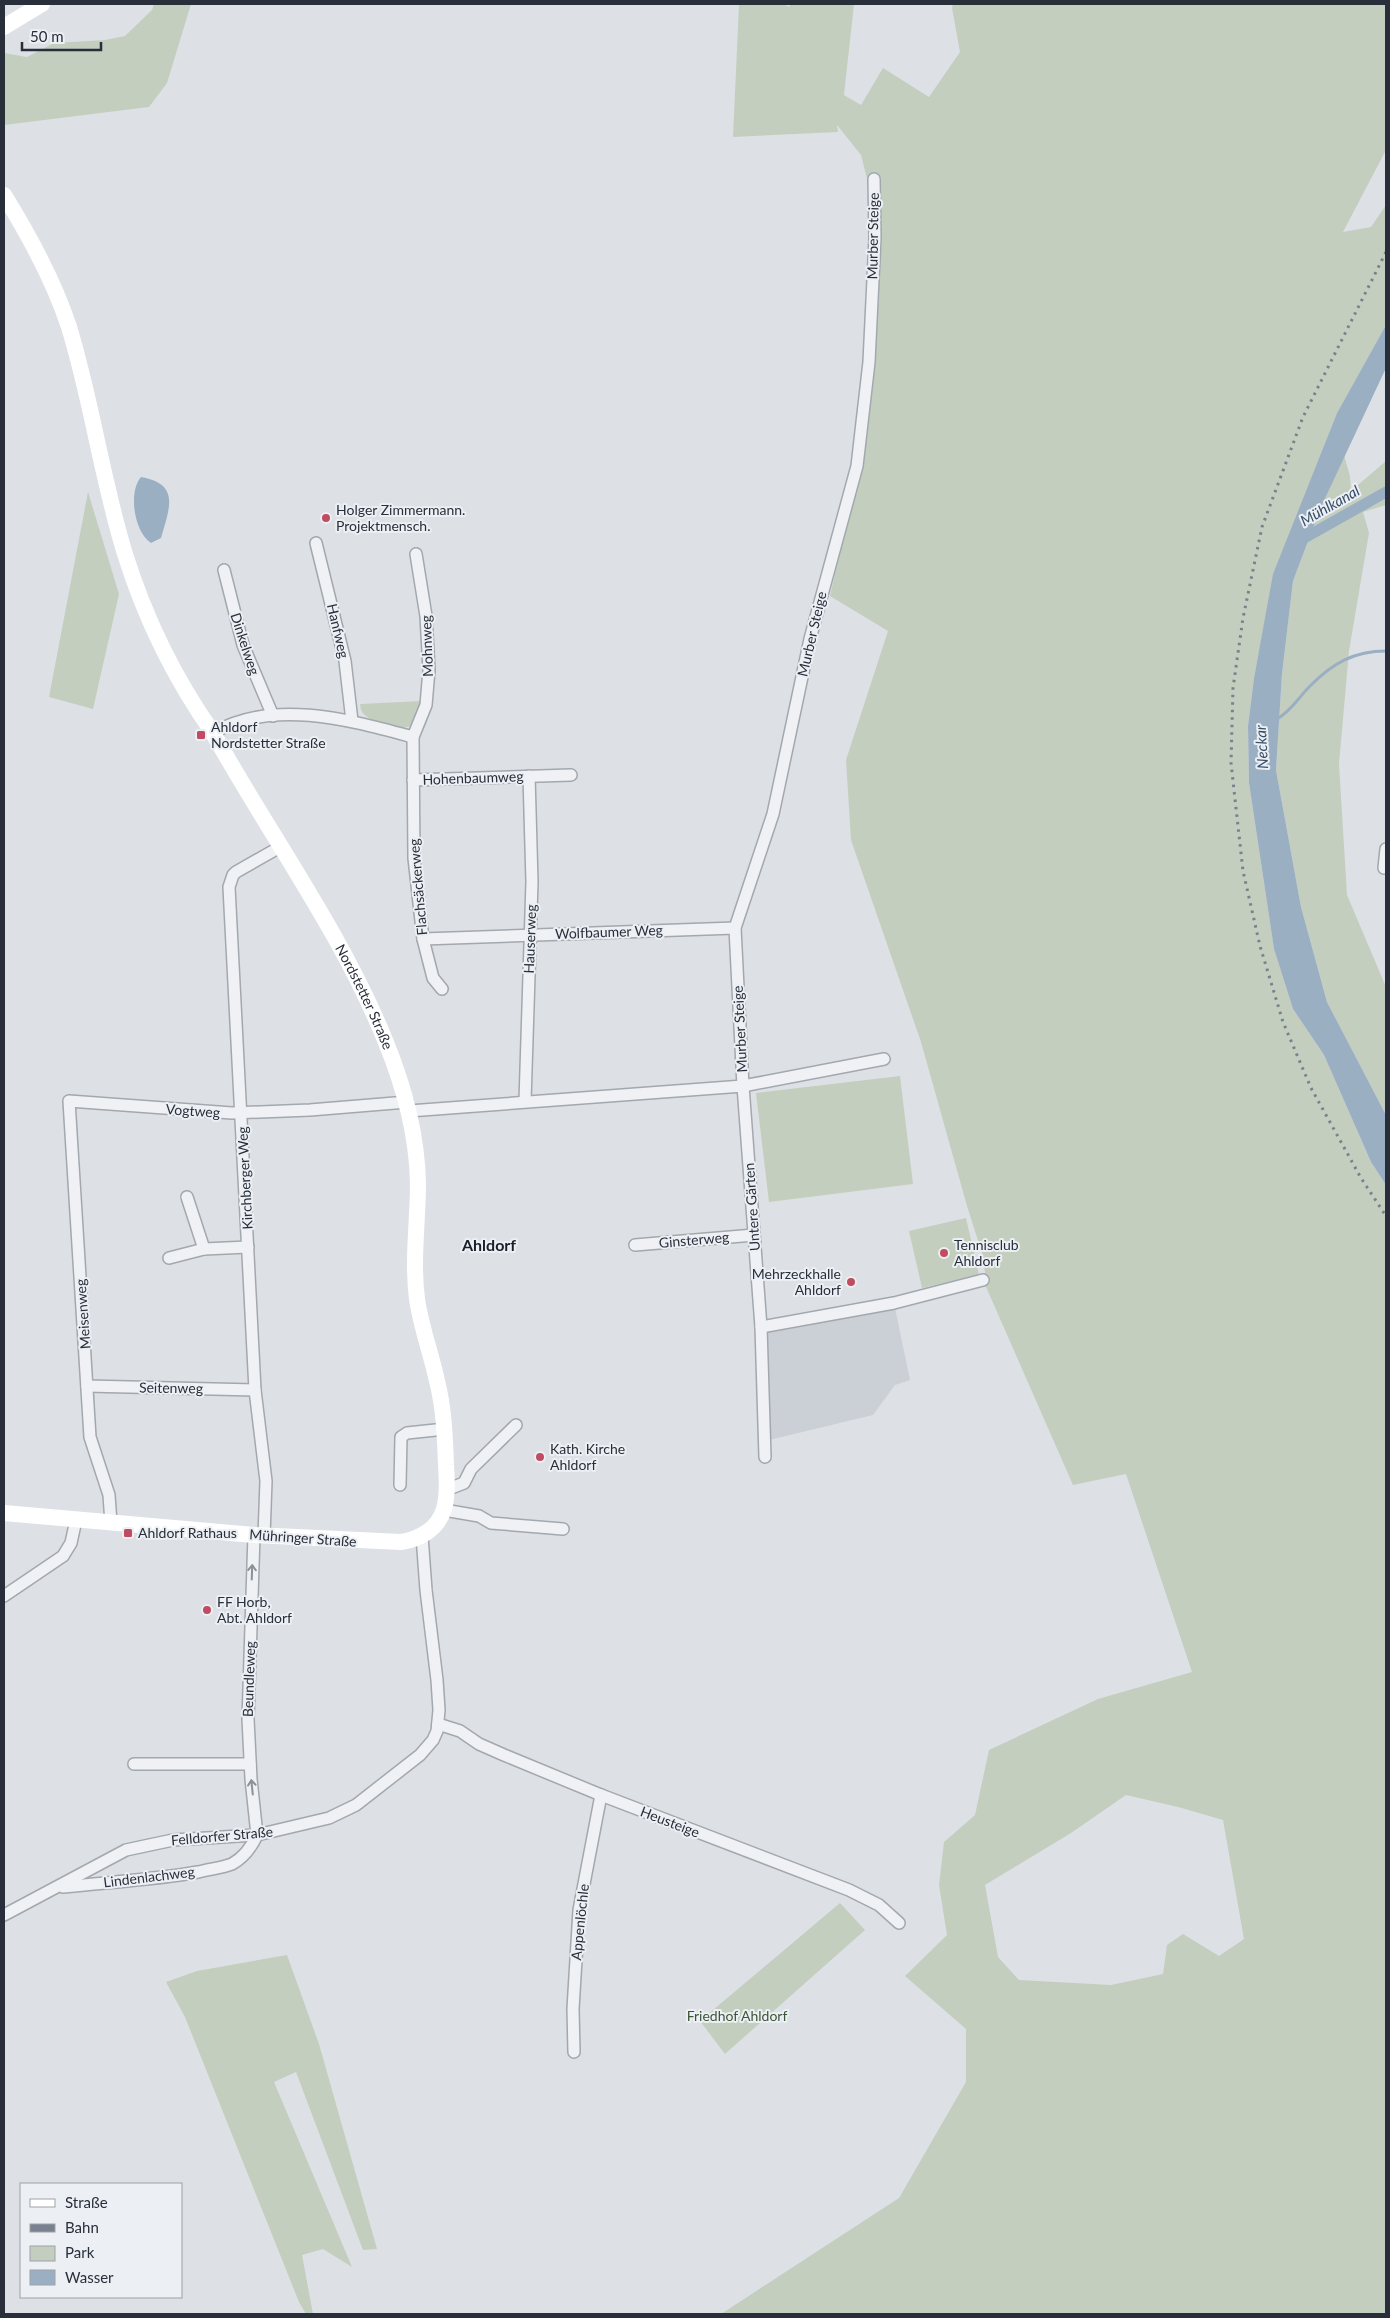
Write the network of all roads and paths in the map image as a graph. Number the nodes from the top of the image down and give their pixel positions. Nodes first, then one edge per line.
1 (42, 4) edge
2 (4, 27) edge
3 (874, 179) dead end
4 (4, 196) edge
5 (316, 542) dead end
6 (416, 554) dead end
7 (224, 570) dead end
8 (273, 716) junction
9 (352, 721) junction
10 (213, 733) junction
11 (413, 737) junction
12 (571, 775) dead end
13 (529, 776) junction
14 (413, 780) junction
15 (280, 847) junction
16 (1386, 849) edge
17 (1386, 867) edge
18 (736, 928) junction
19 (531, 935) junction
20 (423, 939) junction
21 (442, 989) dead end
22 (884, 1059) dead end
23 (743, 1086) junction
24 (69, 1102) joint
25 (525, 1102) junction
26 (408, 1106) junction
27 (242, 1113) junction
28 (187, 1197) dead end
29 (754, 1235) junction
30 (635, 1245) dead end
31 (248, 1247) junction
32 (204, 1248) junction
33 (169, 1258) dead end
34 (983, 1280) dead end
35 (761, 1328) junction
36 (87, 1386) junction
37 (255, 1390) junction
38 (516, 1425) dead end
39 (445, 1429) junction
40 (765, 1457) dead end
41 (400, 1486) dead end
42 (446, 1490) junction
43 (444, 1510) junction
44 (4, 1513) edge
45 (76, 1520) junction
46 (111, 1523) junction
47 (563, 1529) dead end
48 (259, 1535) junction
49 (422, 1536) junction
50 (4, 1596) edge
51 (438, 1724) junction
52 (134, 1764) dead end
53 (250, 1764) junction
54 (601, 1795) junction
55 (258, 1835) junction
56 (58, 1887) junction
57 (4, 1915) edge
58 (899, 1923) dead end
59 (574, 2052) dead end

1 - 2 street
3 - 18 street, Murber Steige
4 - 10 street, Nordstetter Straße
5 - 9 street, Hanfweg
6 - 11 street, Mohnweg
7 - 8 street, Dinkelweg
8 - 9 street
8 - 10 street
9 - 11 street
10 - 15 street, Nordstetter Straße
11 - 14 street, Hohenbaumweg
12 - 13 street, Hohenbaumweg
13 - 14 street, Hohenbaumweg
13 - 19 street, Hauserweg
14 - 20 street, Flachsäckerweg
15 - 26 street, Nordstetter Straße
15 - 27 street, Kirchberger Weg
16 - 17 street
18 - 19 street, Wolfbaumer Weg
18 - 23 street, Murber Steige
19 - 20 street, Wolfbaumer Weg
19 - 25 street, Hauserweg
20 - 21 street, Flachsäckerweg
22 - 23 street, Murber Steige
23 - 25 street, Murber Steige
23 - 29 street, Untere Gärten
24 - 27 street, Vogtweg
24 - 36 street, Meisenweg
25 - 26 street, Murber Steige
26 - 27 street, Vogtweg
26 - 39 street, Nordstetter Straße
27 - 31 street, Kirchberger Weg
28 - 32 street
29 - 30 street, Ginsterweg
29 - 35 street, Untere Gärten
31 - 32 street
31 - 37 street, Kirchberger Weg
32 - 33 street
34 - 35 street
35 - 40 street, Untere Gärten
36 - 37 street, Seitenweg
36 - 46 street, Meisenweg
37 - 48 street, Kirchberger Weg
38 - 42 street
39 - 41 street
39 - 42 street, Nordstetter Straße
42 - 43 street, Nordstetter Straße
43 - 47 street
43 - 49 street
44 - 45 street, Mühringer Straße
45 - 46 street, Mühringer Straße
45 - 50 street
46 - 48 street, Mühringer Straße
48 - 49 street, Mühringer Straße
53 -> 48 street, Beundleweg
49 - 51 street, Felldorfer Straße
51 - 54 street, Heusteige
51 - 55 street, Felldorfer Straße
52 - 53 street
55 -> 53 street, Beundleweg
54 - 58 street, Heusteige
54 - 59 street, Appenlöchle
55 - 56 street, Felldorfer Straße
55 - 56 street, Lindenlachweg
56 - 57 street, Felldorfer Straße

